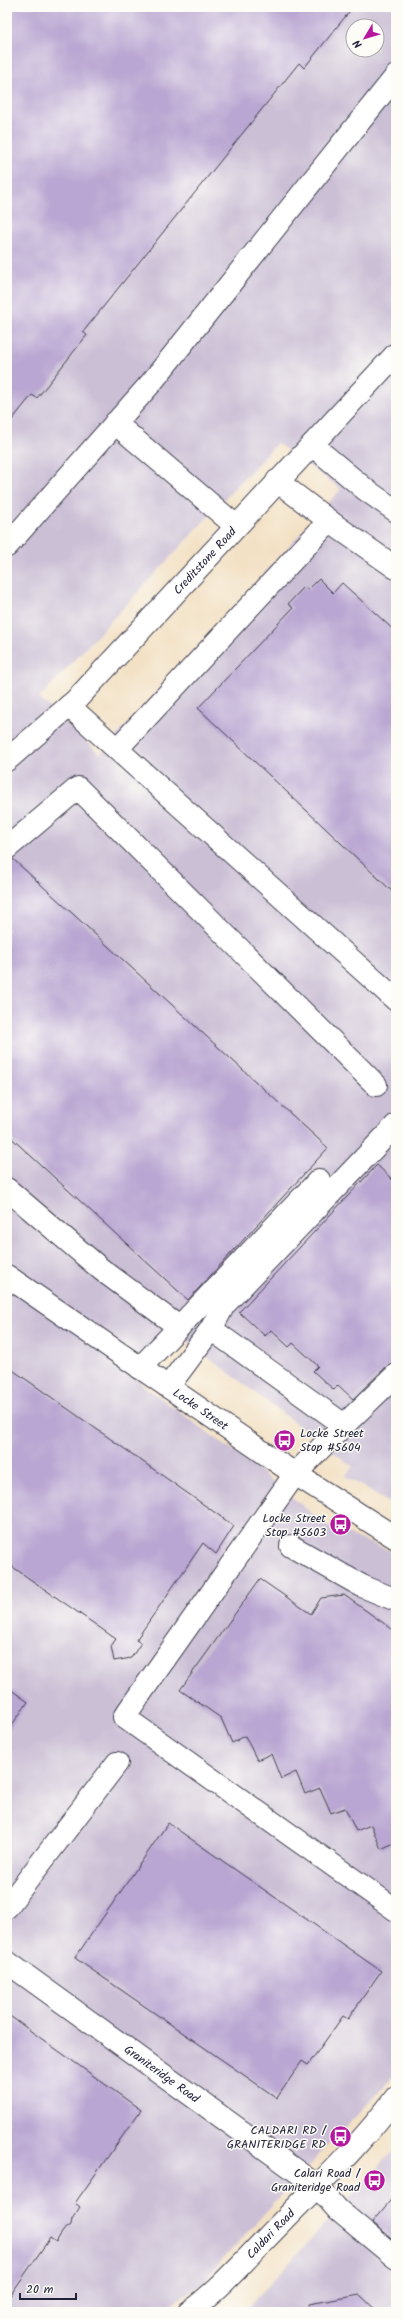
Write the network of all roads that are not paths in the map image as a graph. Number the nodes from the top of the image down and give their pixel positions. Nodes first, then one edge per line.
1 (396, 76) edge
2 (396, 354) edge
3 (115, 423) junction
4 (312, 445) junction
5 (277, 482) junction
6 (396, 511) edge
7 (329, 521) junction
8 (236, 526) junction
9 (7, 546) edge
10 (396, 568) edge
11 (69, 706) junction
12 (117, 749) junction
13 (7, 760) edge
14 (7, 848) edge
15 (396, 1000) edge
16 (376, 1085) dead end
17 (396, 1125) edge
18 (319, 1180) dead end
19 (7, 1189) edge
20 (7, 1276) edge
21 (179, 1327) junction
22 (211, 1329) junction
23 (140, 1368) junction
24 (396, 1375) edge
25 (168, 1387) junction
26 (344, 1425) junction
27 (295, 1474) junction
28 (396, 1538) edge
29 (291, 1546) dead end
30 (396, 1600) edge
31 (117, 1763) dead end
32 (11, 1895) edge
33 (396, 1910) edge
34 (7, 1962) edge
35 (396, 2097) edge
36 (317, 2186) junction
37 (396, 2258) edge
38 (189, 2312) edge

1 - 3 street
2 - 4 street, Creditstone Road
3 - 8 street
3 - 9 street
4 - 5 street, Creditstone Road
4 - 6 street
5 - 7 street
5 - 8 street, Creditstone Road
7 - 10 street
7 - 12 street
8 - 11 street, Creditstone Road
11 - 12 street
11 - 13 street, Creditstone Road
12 - 15 street
14 - 16 street
17 - 22 street
18 - 21 street
19 - 21 street
20 - 23 street, Locke Street
21 - 23 street
22 - 25 street
22 - 26 street
23 - 25 street, Locke Street
24 - 26 street
25 - 27 street, Locke Street
26 - 27 street
27 - 28 street, Locke Street
27 - 33 street
29 - 30 street
31 - 32 street
34 - 36 street, Graniteridge Road
35 - 36 street, Caldari Road
36 - 37 street, Graniteridge Road
36 - 38 street, Caldari Road

